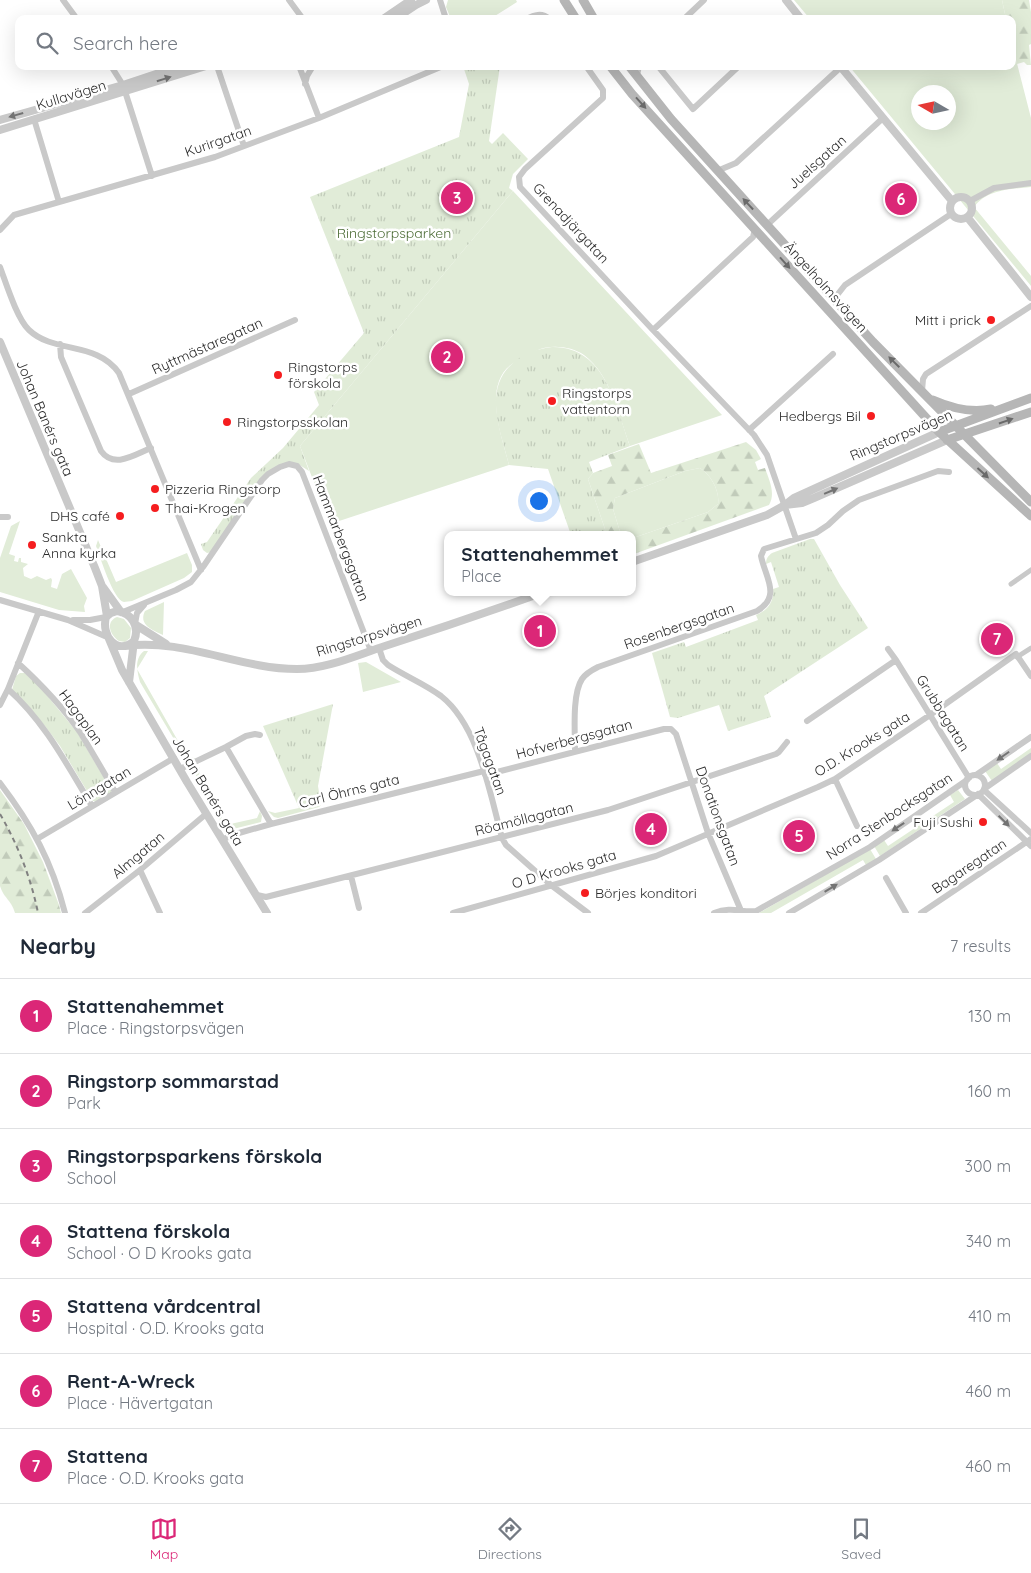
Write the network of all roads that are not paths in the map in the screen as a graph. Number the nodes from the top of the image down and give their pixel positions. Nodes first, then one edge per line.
1 (63, 0) edge
2 (289, 0) edge
3 (411, 0) edge
4 (426, 0) edge
5 (440, 0) edge
6 (564, 0) edge
7 (583, 0) edge
8 (704, 0) edge
9 (786, 0) edge
10 (74, 15) edge
11 (300, 15) edge
12 (389, 15) edge
13 (401, 15) edge
14 (445, 15) edge
15 (573, 15) edge
16 (592, 15) edge
17 (688, 15) edge
18 (795, 15) edge
19 (113, 70) edge
20 (170, 70) edge
21 (191, 70) edge
22 (218, 70) edge
23 (301, 70) edge
24 (310, 70) edge
25 (433, 70) edge
26 (589, 70) edge
27 (613, 70) edge
28 (661, 70) edge
29 (735, 70) edge
30 (838, 70) edge
31 (844, 70) edge
32 (638, 71) edge
33 (305, 84) junction
34 (124, 88) junction
35 (319, 118) junction
36 (884, 118) junction
37 (34, 119) junction
38 (0, 120) edge
39 (0, 130) edge
40 (244, 146) junction
41 (717, 171) junction
42 (152, 176) junction
43 (1031, 183) edge
44 (952, 201) junction
45 (970, 201) junction
46 (59, 202) junction
47 (951, 214) junction
48 (968, 218) junction
49 (766, 225) junction
50 (755, 229) junction
51 (0, 230) edge
52 (0, 267) edge
53 (1031, 297) edge
54 (834, 299) junction
55 (1031, 306) edge
56 (295, 320) dead end
57 (653, 330) junction
58 (0, 342) edge
59 (60, 344) junction
60 (2, 353) edge
61 (833, 354) dead end
62 (129, 394) junction
63 (925, 394) junction
64 (1031, 398) edge
65 (1010, 405) junction
66 (1031, 412) edge
67 (956, 426) junction
68 (749, 430) junction
69 (939, 432) junction
70 (965, 435) junction
71 (947, 440) junction
72 (150, 448) junction
73 (949, 472) dead end
74 (1031, 502) edge
75 (785, 505) junction
76 (1031, 516) edge
77 (0, 517) edge
78 (8, 517) dead end
79 (796, 539) junction
80 (636, 561) edge
81 (201, 570) junction
82 (1031, 570) edge
83 (1011, 584) dead end
84 (102, 586) junction
85 (532, 596) edge
86 (0, 600) edge
87 (147, 602) junction
88 (39, 611) junction
89 (122, 612) junction
90 (106, 616) junction
91 (68, 620) junction
92 (135, 625) junction
93 (108, 638) junction
94 (131, 644) junction
95 (144, 644) junction
96 (168, 645) junction
97 (1031, 648) edge
98 (375, 649) junction
99 (888, 649) dead end
100 (132, 656) junction
101 (1016, 656) junction
102 (896, 660) junction
103 (18, 663) junction
104 (1031, 676) edge
105 (129, 682) junction
106 (8, 689) junction
107 (0, 705) edge
108 (930, 715) junction
109 (807, 720) dead end
110 (671, 729) joint
111 (260, 735) dead end
112 (1031, 737) edge
113 (787, 742) dead end
114 (226, 748) junction
115 (576, 750) junction
116 (1031, 756) edge
117 (174, 758) junction
118 (180, 769) junction
119 (484, 773) junction
120 (971, 778) junction
121 (835, 779) junction
122 (692, 782) junction
123 (0, 783) edge
124 (115, 792) junction
125 (981, 792) junction
126 (92, 806) junction
127 (206, 814) junction
128 (271, 824) junction
129 (857, 826) dead end
130 (1031, 832) edge
131 (708, 833) junction
132 (502, 838) junction
133 (37, 839) junction
134 (222, 840) junction
135 (1029, 843) edge
136 (140, 870) junction
137 (351, 876) junction
138 (886, 878) dead end
139 (552, 886) junction
140 (257, 895) junction
141 (359, 908) dead end
142 (741, 912) edge
143 (65, 913) edge
144 (85, 913) edge
145 (160, 913) edge
146 (267, 913) edge
147 (453, 913) edge
148 (588, 913) edge
149 (714, 913) edge
150 (789, 913) edge
151 (906, 913) edge
152 (921, 913) edge

1 - 10 street
2 - 11 street
3 - 12 street
4 - 13 street
5 - 14 street
6 - 15 main road
7 - 16 main road
8 - 17 street
9 - 18 street
19 - 34 street
20 - 34 street, Kullavägen
34 -> 21 street, Kullavägen
22 - 40 street
23 - 33 street
24 - 33 street
25 - 35 street, Kurirgatan
26 - 57 street, Grenadjärgatan
27 -> 50 main road, Ängelholmsvägen
28 - 29 street
30 - 41 street
31 - 36 street
32 - 41 main road, Ängelholmsvägen
33 - 35 street
34 - 37 street, Kullavägen
34 -> 38 street, Kullavägen
34 - 42 street
35 - 40 street, Kurirgatan
36 - 44 street
36 - 49 street, Juelsgatan
37 - 39 street, Kullavägen
37 - 46 street
40 - 42 street, Kurirgatan
49 -> 41 main road, Ängelholmsvägen
42 - 46 street, Kurirgatan
43 - 45 street
44 - 45 street
44 - 47 street
45 - 48 street
46 - 51 street, Kurirgatan
47 - 48 street
47 - 54 street
48 - 53 street
49 - 54 main road, Ängelholmsvägen
50 - 57 street
50 -> 69 main road, Ängelholmsvägen
52 - 59 street
63 -> 54 main road, Ängelholmsvägen
55 - 63 street
56 - 62 street, Ryttmästaregatan
57 - 68 street, Grenadjärgatan
58 - 60 street, Johan Banérs gata
59 - 62 street
59 - 72 street
60 - 84 street, Johan Banérs gata
61 - 68 street
62 - 72 street
63 - 65 main road
63 - 67 main road, Ängelholmsvägen
64 - 65 main road, Ringstorpsvägen
65 - 67 main road, Ringstorpsvägen
70 -> 66 main road, Ringstorpsvägen
67 - 69 main road, Ringstorpsvägen
67 - 70 main road, Ängelholmsvägen
68 - 75 street, Grenadjärgatan
69 - 71 main road, Ängelholmsvägen
69 - 75 street, Ringstorpsvägen
70 - 71 main road, Ringstorpsvägen
70 - 74 main road, Ängelholmsvägen
75 -> 71 street, Ringstorpsvägen
71 -> 76 main road, Ängelholmsvägen
72 - 81 street
73 - 79 street, Rosenbergsgatan
75 - 79 street
75 - 80 street, Ringstorpsvägen
77 - 78 street
79 - 115 street, Rosenbergsgatan
81 - 87 street, Hammarbergsgatan
81 - 98 street, Hammarbergsgatan
82 - 83 street
84 - 89 street, Johan Banérs gata
84 - 90 street, Johan Banérs gata
85 - 98 street, Ringstorpsvägen
86 - 88 street
87 - 89 street, Hammarbergsgatan
87 - 92 street
88 - 91 street
88 - 103 street
89 - 90 street
89 - 92 street
90 - 91 street
90 - 93 street
91 - 93 street
92 - 94 street
92 - 96 street, Ringstorpsvägen
93 - 94 street
93 - 105 street, Johan Banérs gata
94 - 95 street, Ringstorpsvägen
94 - 100 street
95 - 96 street, Ringstorpsvägen
95 - 100 street
96 - 98 street, Ringstorpsvägen
97 - 101 street
98 - 119 street, Tågagatan
99 - 102 street, Grubbagatan
100 - 105 street
101 - 104 street
101 - 108 street, O.D. Krooks gata
102 - 108 street, Grubbagatan
102 - 109 street
103 - 106 street
103 - 124 street, Hagaplan
105 - 117 street, Johan Banérs gata
106 - 107 street
106 - 126 street
108 - 120 street, Grubbagatan
108 - 121 street, O.D. Krooks gata
110 - 115 street, Hofverbergsgatan
110 - 122 street, Donationsgatan
111 - 114 street
112 -> 120 street, Norra Stenbocksgatan
113 - 122 street, Röamöllagatan
114 - 118 street
114 - 128 street
115 - 119 street, Hofverbergsgatan
116 - 125 street
117 - 118 street, Johan Banérs gata
117 - 124 street, Lönngatan
118 - 127 street, Johan Banérs gata
119 - 128 street, Carl Öhrns gata
119 - 132 street, Tågagatan
120 - 125 street
120 - 125 street, Norra Stenbocksgatan
120 -> 142 street, Norra Stenbocksgatan
121 - 129 street
121 - 131 street, O.D. Krooks gata
122 - 131 street, Donationsgatan
122 - 132 street, Röamöllagatan
123 - 133 street
124 - 126 street, Lönngatan
125 - 130 street
125 -> 135 street
150 -> 125 street
126 - 133 street, Lönngatan
127 - 134 street, Johan Banérs gata
127 - 136 street, Almgatan
128 - 134 street, Carl Öhrns gata
131 - 139 street, O D Krooks gata
131 - 142 street, Donationsgatan
132 - 137 street, Röamöllagatan
132 - 139 street, Tågagatan
133 - 143 street
134 - 140 street, Johan Banérs gata
135 - 152 street, Bagaregatan
136 - 144 street, Almgatan
136 - 145 street
137 - 140 street, Röamöllagatan
137 - 141 street
138 - 151 street
139 - 147 street, O D Krooks gata
139 - 148 street, Tågagatan
140 - 146 street, Johan Banérs gata
142 - 149 street, Norra Stenbocksgatan

